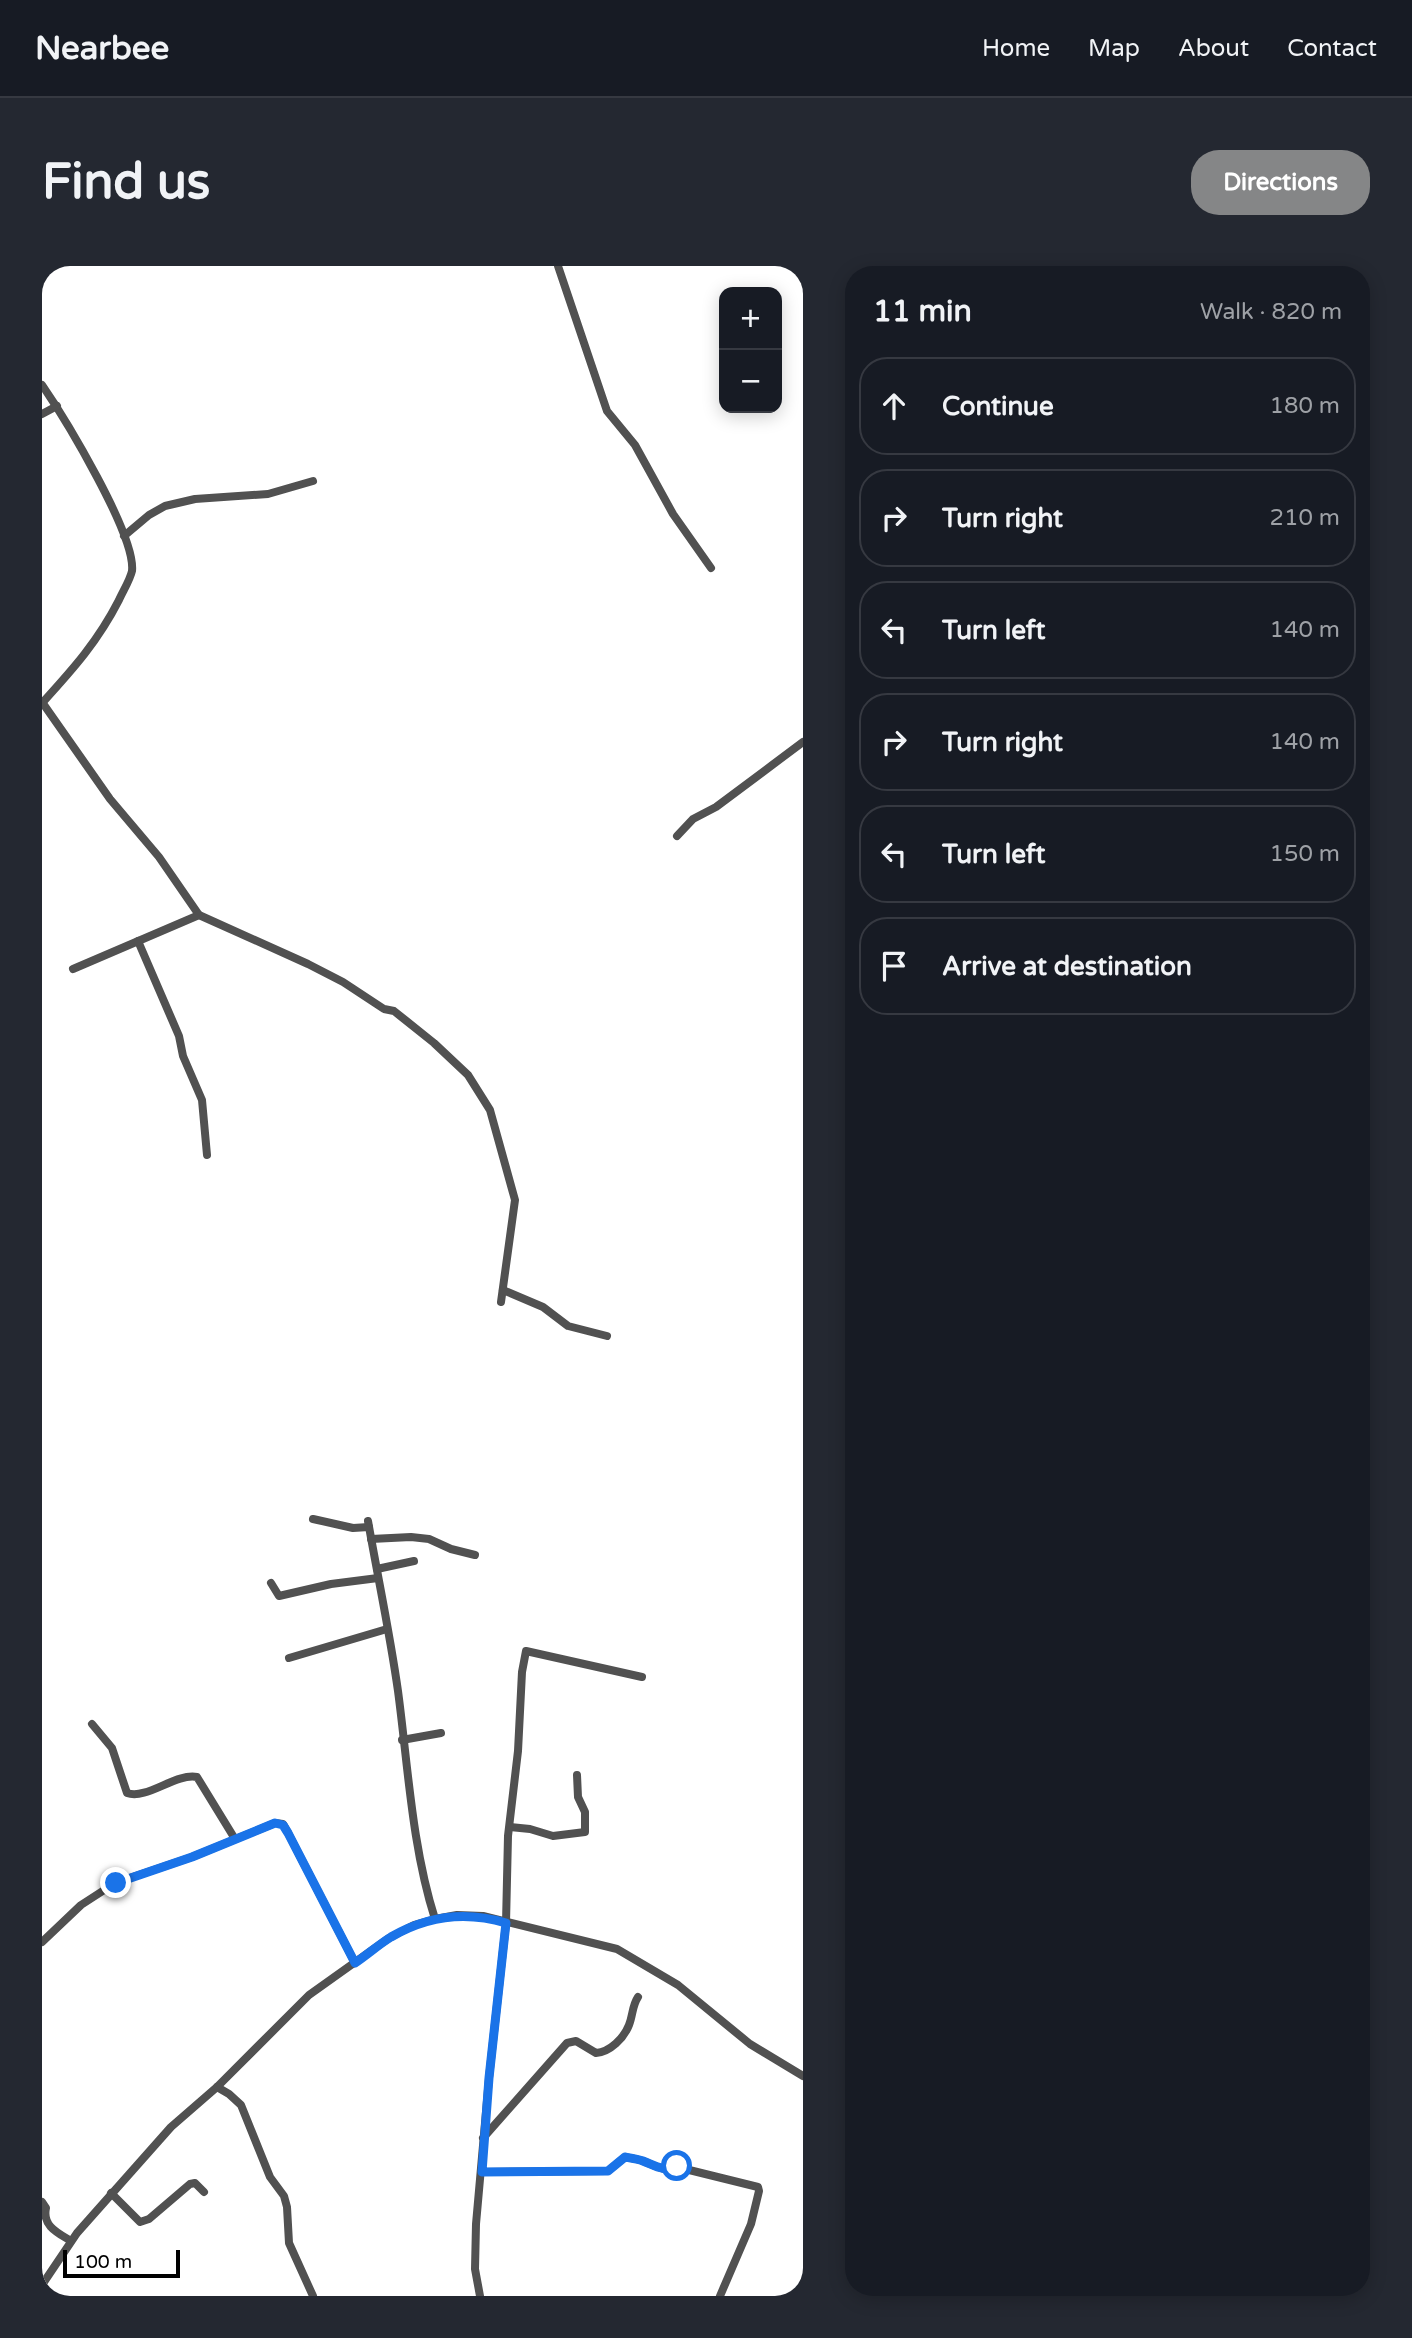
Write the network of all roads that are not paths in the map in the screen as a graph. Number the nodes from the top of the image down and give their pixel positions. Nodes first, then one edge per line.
1 (558, 266) edge
2 (42, 385) edge
3 (57, 406) junction
4 (42, 414) edge
5 (313, 481) dead end
6 (124, 536) junction
7 (711, 568) dead end
8 (42, 702) edge
9 (803, 742) edge
10 (677, 836) dead end
11 (199, 915) junction
12 (138, 941) junction
13 (72, 969) dead end
14 (206, 1155) dead end
15 (503, 1290) junction
16 (501, 1302) dead end
17 (607, 1336) dead end
18 (313, 1519) dead end
19 (371, 1539) junction
20 (475, 1555) dead end
21 (414, 1562) dead end
22 (378, 1574) junction
23 (271, 1583) dead end
24 (387, 1629) junction
25 (289, 1658) dead end
26 (642, 1677) dead end
27 (92, 1724) dead end
28 (441, 1733) dead end
29 (402, 1740) junction
30 (577, 1775) dead end
31 (510, 1828) junction
32 (235, 1839) junction
33 (435, 1919) junction
34 (506, 1923) junction
35 (42, 1942) edge
36 (355, 1963) junction
37 (638, 1997) dead end
38 (803, 2076) edge
39 (217, 2087) junction
40 (483, 2137) junction
41 (482, 2172) junction
42 (204, 2192) dead end
43 (111, 2193) junction
44 (42, 2202) edge
45 (71, 2241) junction
46 (42, 2285) edge
47 (479, 2294) edge
48 (313, 2296) edge
49 (488, 2296) edge
50 (720, 2296) edge

1 - 7 street
2 - 3 street
3 - 4 street
3 - 6 street
5 - 6 street
6 - 8 street
8 - 11 street
9 - 10 street
11 - 12 street
11 - 15 street
12 - 13 street
12 - 14 street
15 - 16 street
15 - 17 street
18 - 19 street
19 - 20 street
19 - 22 street
21 - 22 street
22 - 23 street
22 - 24 street
24 - 25 street
24 - 29 street
26 - 31 street
27 - 32 street
28 - 29 street
29 - 33 street
30 - 31 street
31 - 34 street
32 - 35 street
32 - 36 street
33 - 34 street
33 - 36 street
34 - 38 street
34 - 40 street
36 - 39 street
37 - 40 street
39 - 43 street
39 - 48 street
40 - 41 street
41 - 47 street
41 - 50 street
42 - 43 street
43 - 45 street
44 - 45 street
45 - 46 street
47 - 49 street

